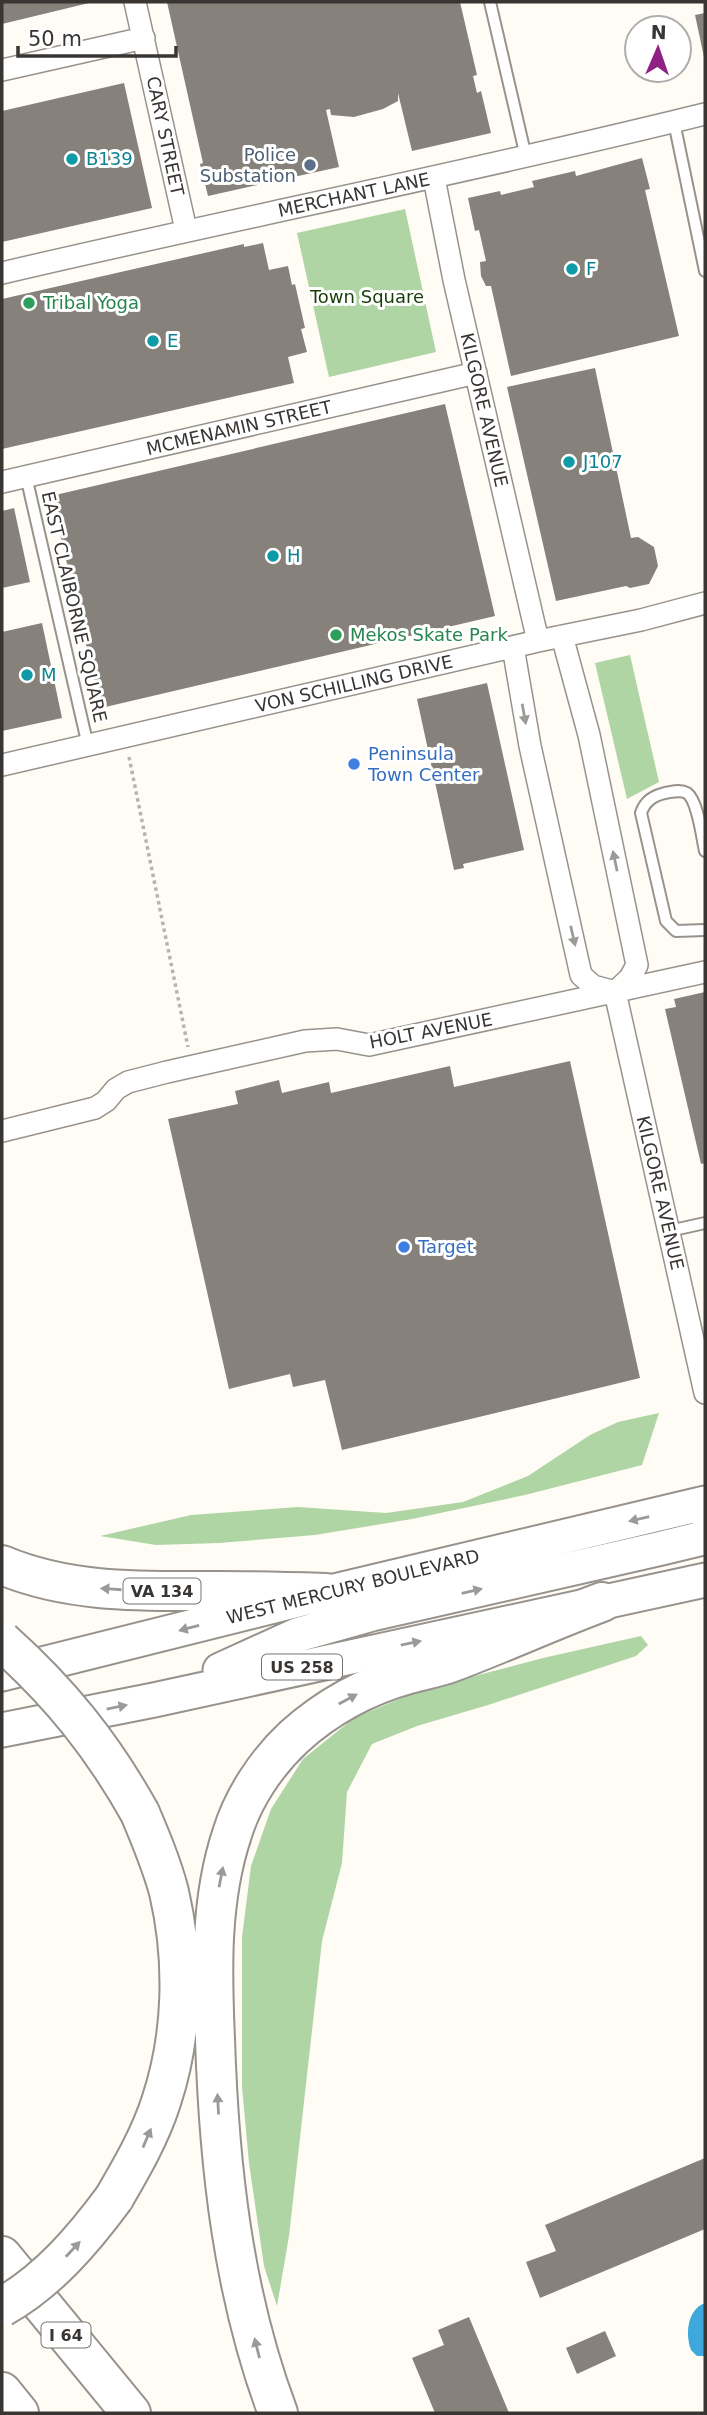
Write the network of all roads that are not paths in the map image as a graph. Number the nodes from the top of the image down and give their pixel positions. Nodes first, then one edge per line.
1 (135, 2) edge
2 (490, 2) edge
3 (144, 38) junction
4 (2, 70) edge
5 (705, 114) edge
6 (674, 122) junction
7 (526, 157) junction
8 (434, 178) junction
9 (186, 230) junction
10 (705, 271) edge
11 (2, 272) edge
12 (476, 373) junction
13 (26, 476) junction
14 (2, 482) edge
15 (705, 603) edge
16 (562, 636) junction
17 (538, 641) junction
18 (513, 647) junction
19 (88, 746) junction
20 (2, 765) edge
21 (705, 851) edge
22 (705, 930) edge
23 (705, 972) edge
24 (615, 992) junction
25 (2, 1131) edge
26 (705, 1223) edge
27 (669, 1231) junction
28 (705, 1393) edge
29 (705, 1503) edge
30 (705, 1535) edge
31 (2, 1565) edge
32 (705, 1580) edge
33 (326, 1592) junction
34 (602, 1601) junction
35 (2, 1642) edge
36 (2, 1674) edge
37 (153, 1700) junction
38 (2, 1730) edge
39 (2, 2256) edge
40 (2, 2307) edge
41 (2, 2392) edge
42 (19, 2413) edge
43 (131, 2413) edge
44 (278, 2413) edge

1 - 3 street, CARY STREET
2 - 7 lane
3 - 4 street
3 - 9 street, CARY STREET
5 - 6 street, MERCHANT LANE
6 - 7 street, MERCHANT LANE
6 - 10 lane
7 - 8 street, MERCHANT LANE
8 - 9 street, MERCHANT LANE
8 - 12 street, KILGORE AVENUE
9 - 11 street, MERCHANT LANE
12 - 13 street, MCMENAMIN STREET
12 - 17 street, KILGORE AVENUE
13 - 14 street, MCMENAMIN STREET
13 - 19 lane, EAST CLAIBORNE SQUARE
15 - 16 street, VON SCHILLING DRIVE
16 - 17 street, VON SCHILLING DRIVE
24 -> 16 street
17 - 18 street, VON SCHILLING DRIVE
18 - 19 street, VON SCHILLING DRIVE
18 -> 24 street
19 - 20 street, VON SCHILLING DRIVE
21 - 22 lane
23 - 24 street, HOLT AVENUE
24 - 25 street, HOLT AVENUE
24 - 27 street, KILGORE AVENUE
26 - 27 lane
27 - 28 street, KILGORE AVENUE
29 -> 33 main road, WEST MERCURY BOULEVARD
37 -> 30 main road
33 -> 31 highway, VA 134
32 - 34 main road, US 258
33 -> 36 main road, WEST MERCURY BOULEVARD
37 -> 34 main road, US 258
44 -> 34 highway
40 -> 35 highway, bridge
38 -> 37 main road, US 258
39 - 43 highway, I 64
41 - 42 highway

